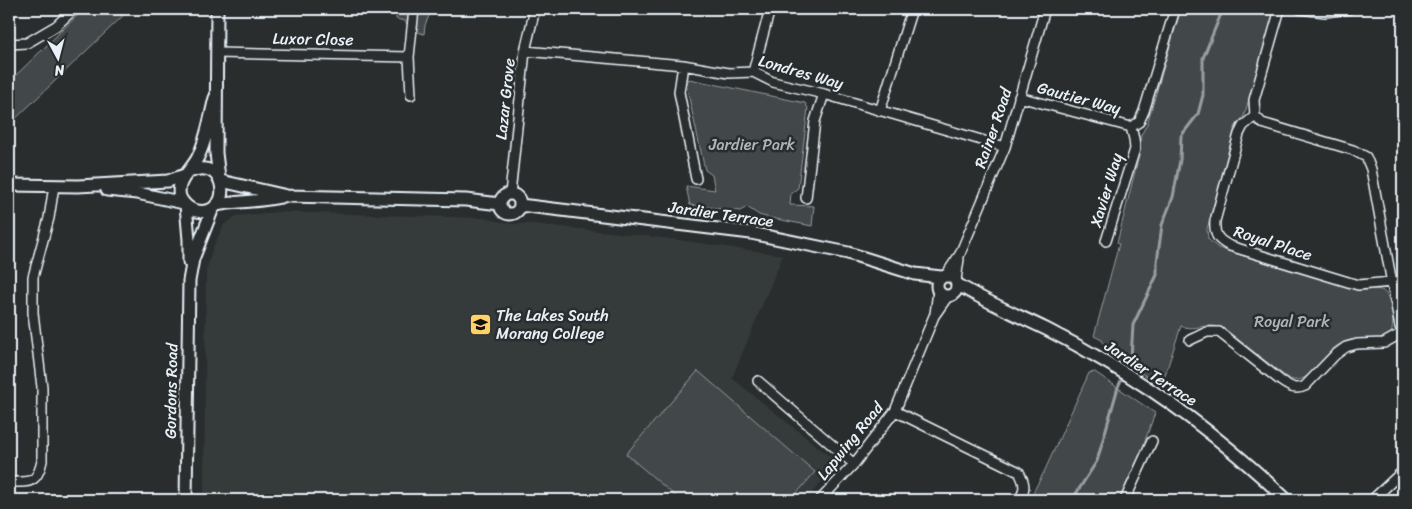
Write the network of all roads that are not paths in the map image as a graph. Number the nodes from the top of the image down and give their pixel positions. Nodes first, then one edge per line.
1 (74, 9) edge
2 (218, 9) edge
3 (414, 9) edge
4 (535, 9) edge
5 (770, 9) edge
6 (912, 9) edge
7 (1045, 9) edge
8 (1175, 9) edge
9 (1280, 9) edge
10 (1300, 9) edge
11 (1349, 9) edge
12 (9, 44) edge
13 (525, 51) junction
14 (216, 52) junction
15 (409, 57) junction
16 (683, 65) junction
17 (753, 72) junction
18 (824, 94) junction
19 (411, 95) dead end
20 (1019, 97) junction
21 (216, 98) junction
22 (880, 110) junction
23 (1254, 116) junction
24 (1131, 127) junction
25 (1005, 147) junction
26 (187, 174) junction
27 (696, 179) dead end
28 (220, 180) junction
29 (9, 185) edge
30 (54, 186) junction
31 (78, 186) junction
32 (510, 194) junction
33 (288, 196) junction
34 (806, 198) dead end
35 (185, 204) junction
36 (500, 204) junction
37 (520, 205) junction
38 (215, 206) junction
39 (1106, 241) dead end
40 (189, 281) junction
41 (1392, 282) junction
42 (947, 286) junction
43 (1402, 334) edge
44 (1190, 340) dead end
45 (758, 381) dead end
46 (895, 411) junction
47 (1152, 442) dead end
48 (854, 464) junction
49 (1403, 471) edge
50 (9, 482) edge
51 (186, 500) edge
52 (820, 500) edge
53 (1019, 500) edge
54 (1125, 500) edge
55 (1287, 500) edge
56 (1372, 500) edge

1 - 12 street
2 - 14 street
3 - 15 street
4 - 13 street, Lazar Grove
5 - 17 street
6 - 22 street
7 - 20 street, Rainer Road
8 - 24 street
9 - 23 street
10 - 11 street
13 - 16 street, Londres Way
13 - 32 street, Lazar Grove
14 - 15 street, Luxor Close
14 - 21 street
15 - 19 street
16 - 17 street, Londres Way
16 - 27 street
17 - 18 street, Londres Way
18 - 22 street, Londres Way
18 - 34 street
20 - 24 street, Gautier Way
20 - 25 street, Rainer Road
21 - 26 street
21 - 28 street
22 - 25 street, Londres Way
23 - 41 street
23 - 41 street, Royal Place
24 - 39 street, Xavier Way
25 - 42 street, Rainer Road
26 - 28 street
26 - 31 street
26 - 35 street
28 - 33 street
28 - 38 street
29 - 30 street
30 - 31 street
30 - 50 street
31 - 35 street
32 - 36 street
32 - 37 street
33 - 36 street
33 - 38 street
35 - 38 street
35 - 40 street, Gordons Road
36 - 37 street
37 - 42 street, Jardier Terrace
38 - 40 street, Gordons Road
40 - 51 street, Gordons Road
41 - 43 street
42 - 46 street, Lapwing Road
42 - 55 street, Jardier Terrace
43 - 44 street
45 - 48 street
46 - 48 street, Lapwing Road
46 - 53 street
47 - 54 street
48 - 52 street, Lapwing Road
49 - 56 street

